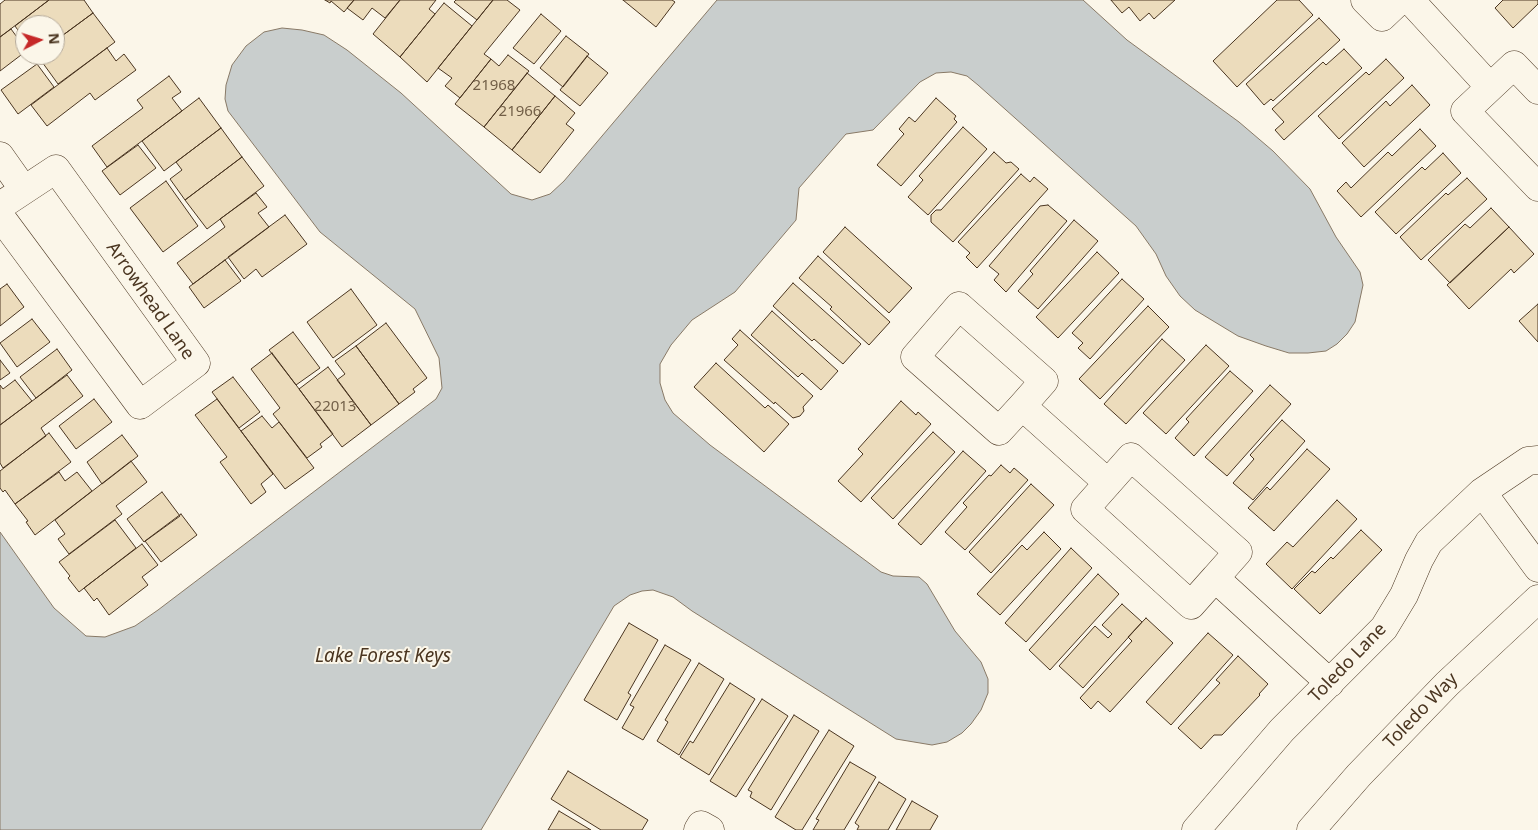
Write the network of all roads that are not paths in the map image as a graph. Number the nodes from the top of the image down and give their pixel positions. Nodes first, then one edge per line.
1 (1365, 0) edge
2 (1400, 0) edge
3 (1410, 0) edge
4 (1490, 87) junction
5 (1538, 90) edge
6 (0, 156) edge
7 (1538, 187) edge
8 (24, 190) junction
9 (0, 206) edge
10 (0, 216) edge
11 (1022, 406) junction
12 (1538, 460) edge
13 (1108, 483) junction
14 (1482, 492) junction
15 (1538, 568) edge
16 (1215, 578) junction
17 (1538, 599) edge
18 (1330, 683) junction
19 (698, 830) edge
20 (710, 830) edge
21 (1196, 830) edge
22 (1311, 830) edge

1 - 2 street
3 - 4 street
4 - 5 street
4 - 7 street
6 - 8 street
8 - 9 street, Arrowhead Lane
8 - 10 street, Arrowhead Lane
11 - 11 street
11 - 13 street
12 - 14 street, Toledo Lane
13 - 16 street
13 - 16 street
14 - 15 street
14 - 18 street, Toledo Lane
16 - 18 street
17 - 22 street, Toledo Way
18 - 21 street, Toledo Lane
19 - 20 street

